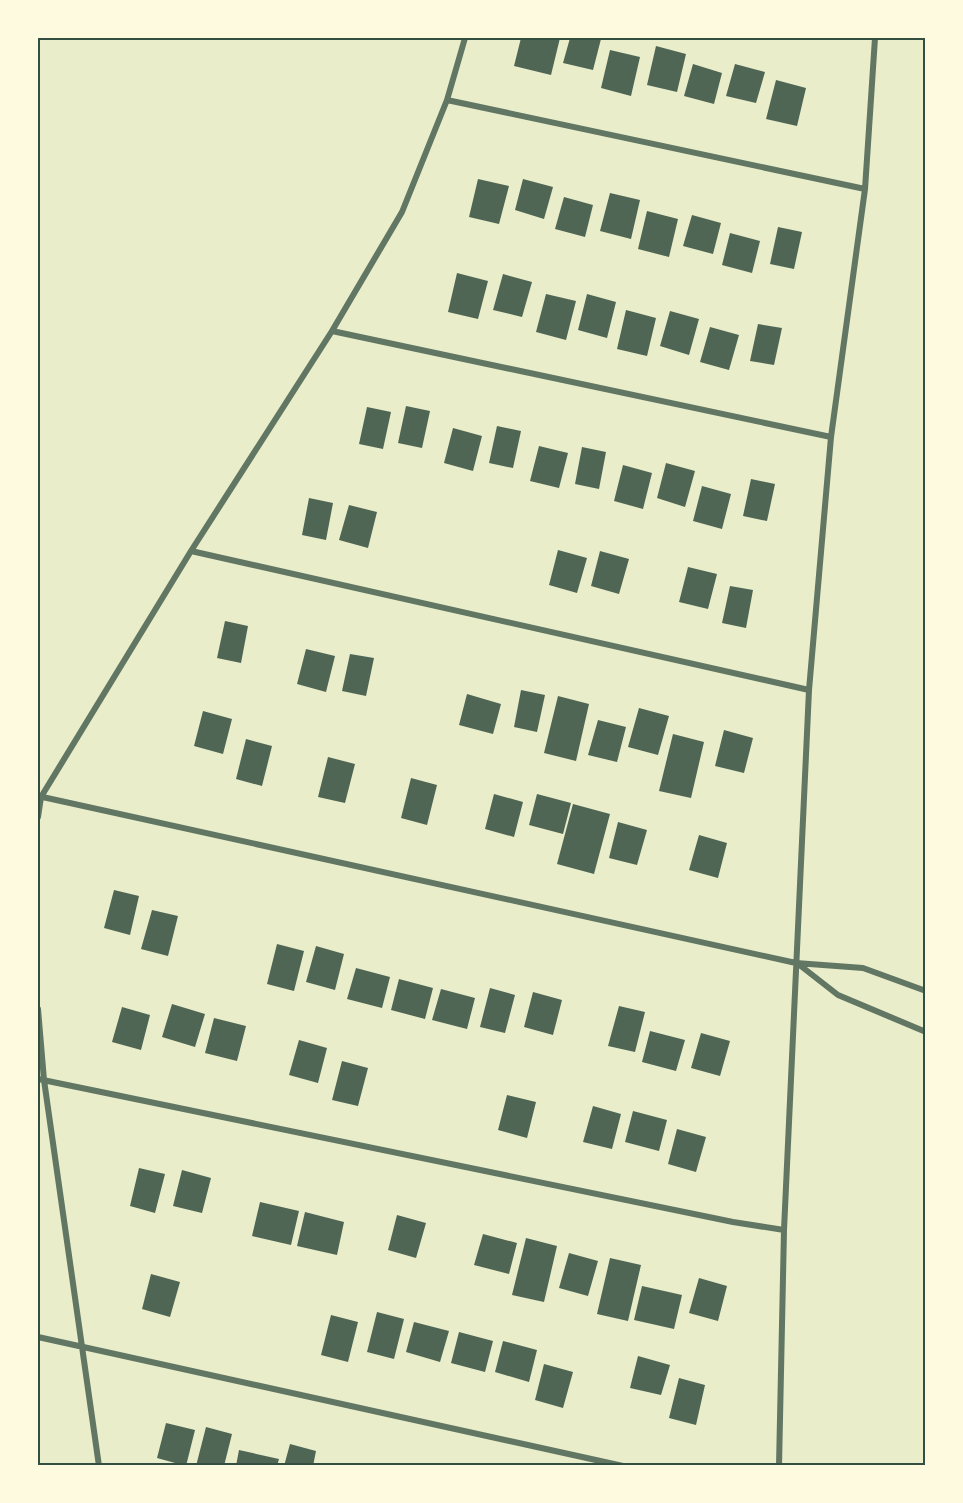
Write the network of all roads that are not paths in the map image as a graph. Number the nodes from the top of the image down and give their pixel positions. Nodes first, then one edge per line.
1 (465, 38) edge
2 (875, 38) edge
3 (447, 100) junction
4 (865, 189) junction
5 (332, 331) junction
6 (831, 437) junction
7 (191, 551) junction
8 (809, 690) junction
9 (39, 796) edge
10 (38, 817) edge
11 (796, 963) junction
12 (926, 991) edge
13 (38, 1009) edge
14 (926, 1032) edge
15 (41, 1080) edge
16 (784, 1230) junction
17 (38, 1337) edge
18 (82, 1348) junction
19 (99, 1466) edge
20 (623, 1466) edge
21 (779, 1466) edge

1 - 3 street
2 - 4 street
3 - 4 street
3 - 5 street
4 - 6 street
5 - 6 street
5 - 7 street
6 - 8 street
7 - 8 street
7 - 9 street
8 - 11 street
9 - 10 street
9 - 11 street
11 - 12 street
11 - 14 street
11 - 16 street
13 - 15 street
15 - 16 street
15 - 18 street
16 - 21 street
17 - 18 street
18 - 19 street
18 - 20 street

